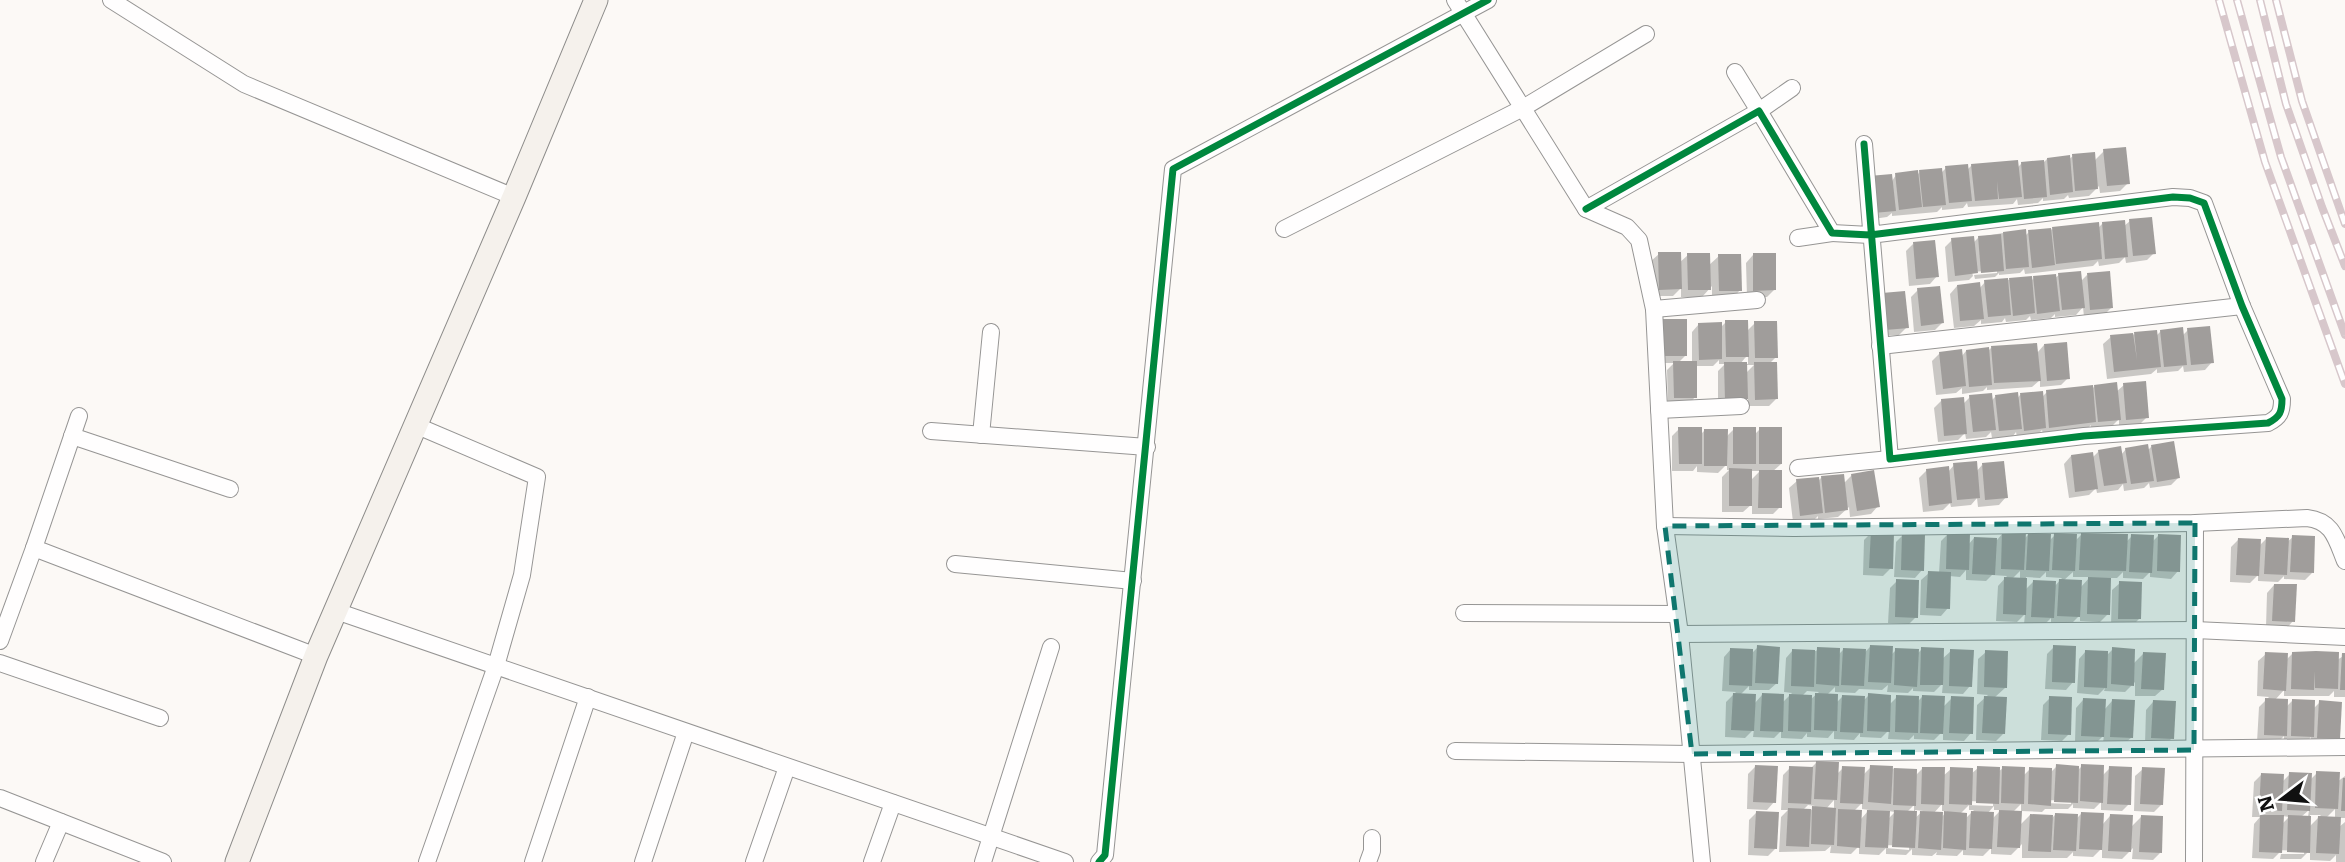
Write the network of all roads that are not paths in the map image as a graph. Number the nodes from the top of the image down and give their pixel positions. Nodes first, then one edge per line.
1 (111, 0) edge
2 (596, 0) edge
3 (1488, 0) edge
4 (1459, 7) edge
5 (1646, 34) dead end
6 (1735, 72) dead end
7 (1792, 88) dead end
8 (1523, 108) junction
9 (1759, 111) junction
10 (1864, 144) dead end
11 (514, 197) junction
12 (1586, 209) junction
13 (1284, 229) dead end
14 (1832, 233) junction
15 (1870, 235) junction
16 (1798, 238) dead end
17 (1757, 300) dead end
18 (2242, 306) junction
19 (1654, 309) junction
20 (990, 332) dead end
21 (1880, 345) junction
22 (1741, 406) dead end
23 (1659, 410) junction
24 (79, 416) dead end
25 (415, 425) junction
26 (931, 431) dead end
27 (981, 435) junction
28 (72, 436) junction
29 (1147, 447) junction
30 (1890, 459) junction
31 (1798, 468) dead end
32 (230, 489) dead end
33 (2195, 523) junction
34 (1665, 526) junction
35 (34, 548) junction
36 (2345, 561) edge
37 (955, 564) dead end
38 (1133, 581) junction
39 (336, 611) junction
40 (1464, 613) dead end
41 (1677, 614) junction
42 (2194, 630) junction
43 (1680, 634) junction
44 (2345, 637) edge
45 (0, 641) edge
46 (1051, 646) dead end
47 (316, 656) junction
48 (0, 663) edge
49 (496, 666) junction
50 (587, 697) junction
51 (160, 718) dead end
52 (686, 732) junction
53 (2345, 747) edge
54 (2194, 750) junction
55 (1455, 751) dead end
56 (1692, 754) junction
57 (787, 767) junction
58 (0, 798) edge
59 (893, 803) junction
60 (61, 822) junction
61 (992, 835) junction
62 (1372, 838) dead end
63 (44, 862) edge
64 (163, 862) edge
65 (237, 862) edge
66 (427, 862) edge
67 (533, 862) edge
68 (643, 862) edge
69 (754, 862) edge
70 (873, 862) edge
71 (983, 862) edge
72 (1065, 862) edge
73 (1099, 862) edge
74 (1368, 862) edge
75 (1702, 862) edge
76 (2194, 862) edge

1 - 11 street
2 - 11 main road
3 - 4 street
4 - 8 street
4 - 29 street
5 - 8 street
6 - 9 street
7 - 9 street
8 - 12 street
8 - 13 street
9 - 12 street
9 - 14 street
10 - 15 street
11 - 25 main road
12 - 19 street
14 - 15 street
14 - 16 street
15 - 18 street
15 - 21 street
17 - 19 street
18 - 21 street
18 - 30 street
19 - 23 street
20 - 27 street
21 - 30 street
22 - 23 street
23 - 34 street
24 - 28 street
25 - 39 main road
25 - 49 street
26 - 27 street
27 - 29 street
28 - 32 street
28 - 35 street
29 - 38 street
30 - 31 street
33 - 34 street
33 - 36 street
33 - 42 street
34 - 41 street
35 - 45 street
35 - 47 street
37 - 38 street
38 - 73 street
39 - 47 main road
39 - 49 street
40 - 41 street
41 - 43 street
42 - 43 street
42 - 44 street
42 - 54 street
43 - 56 street
46 - 61 street
47 - 65 main road
48 - 51 street
49 - 50 street
49 - 66 street
50 - 52 street
50 - 67 street
52 - 57 street
52 - 68 street
53 - 54 street
54 - 56 street
54 - 76 street
55 - 56 street
56 - 75 street
57 - 59 street
57 - 69 street
58 - 60 street
59 - 61 street
59 - 70 street
60 - 63 street
60 - 64 street
61 - 71 street
61 - 72 street
62 - 74 street

